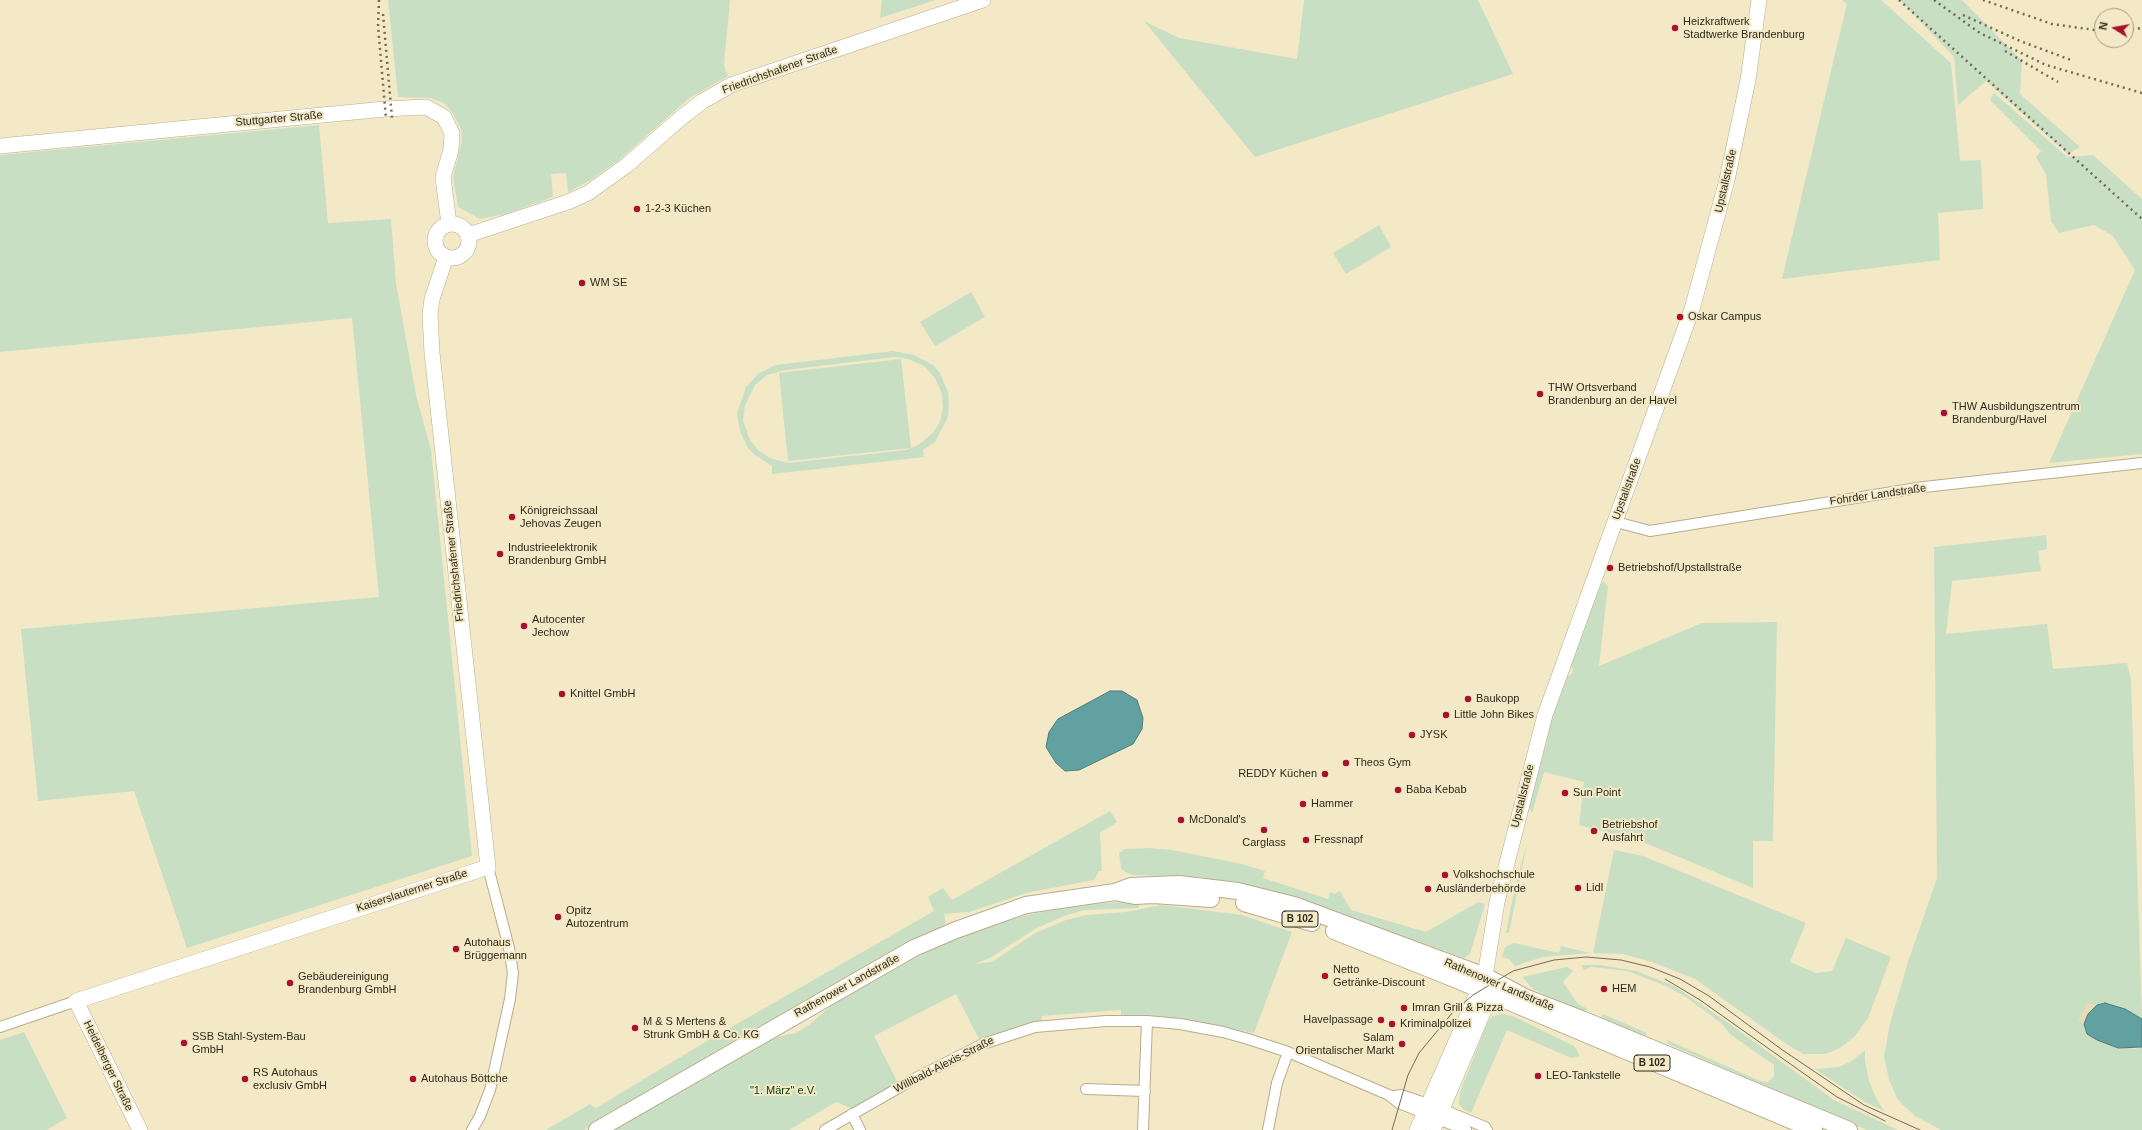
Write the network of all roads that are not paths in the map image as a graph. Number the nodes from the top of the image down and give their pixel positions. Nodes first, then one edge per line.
1 (983, 0) edge
2 (1759, 0) edge
3 (0, 146) edge
4 (449, 224) junction
5 (468, 235) junction
6 (446, 257) junction
7 (2142, 464) edge
8 (1616, 522) junction
9 (488, 867) junction
10 (1484, 987) junction
11 (76, 1001) junction
12 (1147, 1021) junction
13 (0, 1027) edge
14 (1288, 1052) junction
15 (1086, 1089) dead end
16 (1145, 1091) junction
17 (852, 1114) junction
18 (1433, 1115) edge
19 (140, 1130) edge
20 (472, 1130) edge
21 (597, 1130) edge
22 (826, 1130) edge
23 (860, 1130) edge
24 (1143, 1130) edge
25 (1268, 1130) edge
26 (1417, 1130) edge
27 (1466, 1130) edge
28 (1487, 1130) edge
29 (1814, 1130) edge
30 (1849, 1130) edge

1 - 5 street, Friedrichshafener Straße
2 - 8 street, Upstallstraße
3 - 4 street, Stuttgarter Straße
4 - 5 street
4 - 6 street
5 - 6 street
6 - 9 street, Friedrichshafener Straße
7 - 8 street, Fohrder Landstraße
8 - 10 street, Upstallstraße
9 - 11 street, Kaiserslauterner Straße
9 - 20 street
10 - 18 street, Upstallstraße
10 - 21 main road, Rathenower Landstraße / B 102
10 - 29 main road, Rathenower Landstraße / B 102
10 - 30 main road, Rathenower Landstraße / B 102
11 - 13 street
11 - 19 street, Heidelberger Straße
12 - 14 street, Willibald-Alexis-Straße
12 - 16 street
12 - 17 street, Willibald-Alexis-Straße
14 - 18 street, Willibald-Alexis-Straße
14 - 25 street
15 - 16 street
16 - 24 street
17 - 22 street, Willibald-Alexis-Straße
17 - 23 street
18 - 26 street, Upstallstraße
18 - 27 street
18 - 28 street

